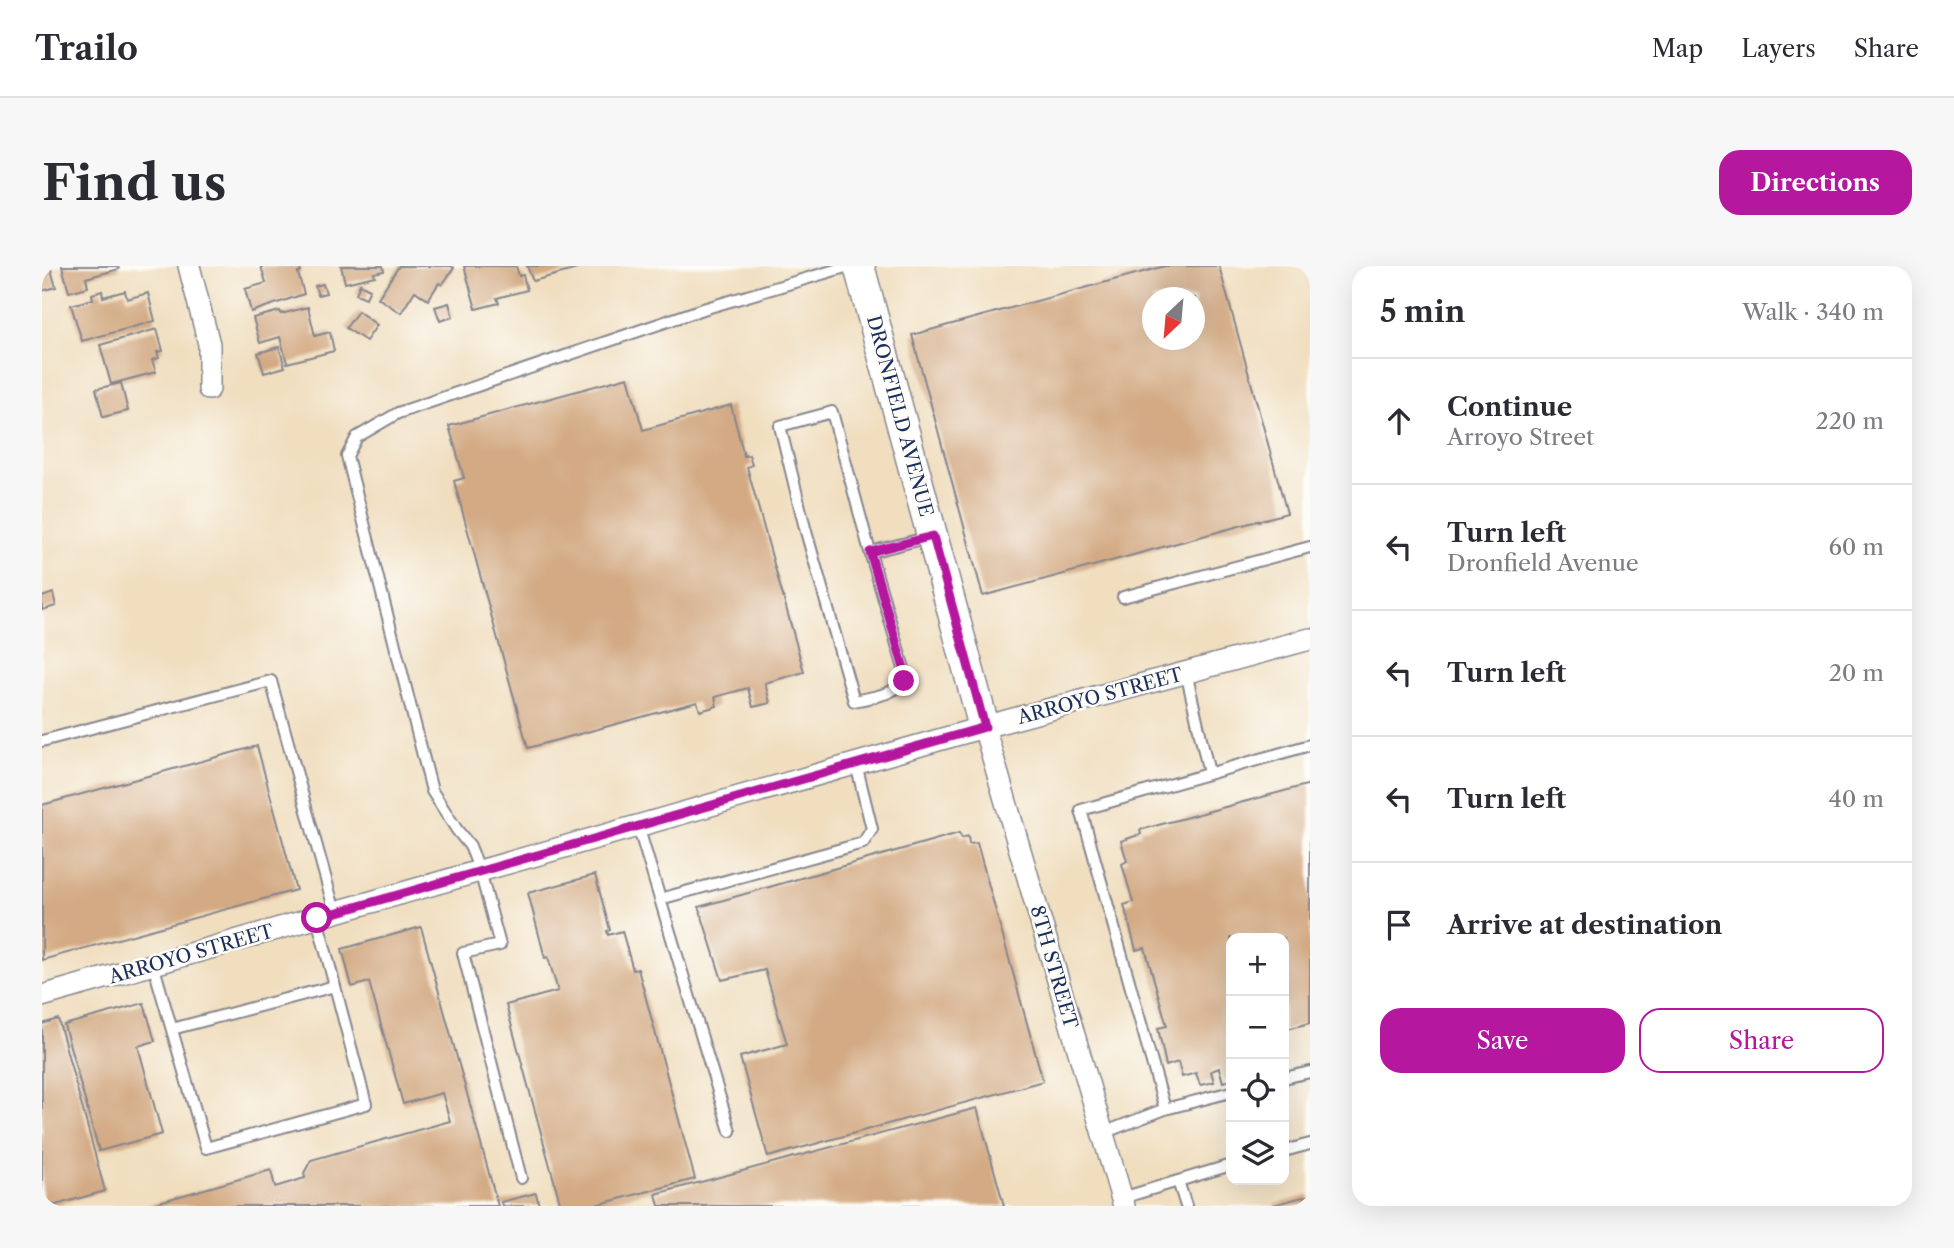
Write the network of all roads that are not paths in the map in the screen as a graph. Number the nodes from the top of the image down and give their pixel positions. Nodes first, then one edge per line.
1 (189, 266) edge
2 (849, 266) edge
3 (859, 266) edge
4 (209, 388) dead end
5 (933, 536) junction
6 (1310, 547) edge
7 (870, 552) junction
8 (1123, 597) dead end
9 (1310, 639) edge
10 (1186, 672) junction
11 (985, 727) junction
12 (42, 741) edge
13 (1310, 745) edge
14 (856, 764) junction
15 (1209, 773) junction
16 (638, 826) junction
17 (480, 871) junction
18 (660, 899) junction
19 (326, 915) junction
20 (153, 964) junction
21 (335, 986) junction
22 (42, 996) edge
23 (172, 1029) junction
24 (1310, 1072) edge
25 (1289, 1077) edge
26 (1226, 1093) edge
27 (1166, 1109) junction
28 (730, 1131) dead end
29 (1102, 1133) junction
30 (1310, 1144) edge
31 (1289, 1150) edge
32 (1226, 1167) edge
33 (521, 1178) dead end
34 (1178, 1181) junction
35 (1123, 1202) edge
36 (1186, 1206) edge

1 - 4 street
2 - 17 lane
3 - 5 street, DRONFIELD AVENUE
5 - 7 lane
5 - 11 street, DRONFIELD AVENUE
6 - 8 lane
7 - 7 lane
9 - 10 street, ARROYO STREET
10 - 11 street, ARROYO STREET
10 - 15 lane
11 - 14 street, ARROYO STREET
11 - 29 street, 8TH STREET
12 - 19 lane
13 - 15 lane
14 - 16 street, ARROYO STREET
14 - 18 lane
15 - 27 lane
16 - 17 street, ARROYO STREET
16 - 18 lane
17 - 19 street, ARROYO STREET
17 - 33 lane
18 - 28 lane
19 - 20 street, ARROYO STREET
19 - 21 lane
20 - 22 street, ARROYO STREET
20 - 23 lane
21 - 23 lane
21 - 23 lane
24 - 25 lane
26 - 27 lane
27 - 29 lane
29 - 35 street, 8TH STREET
30 - 31 lane
32 - 34 lane
34 - 35 lane
34 - 36 lane

